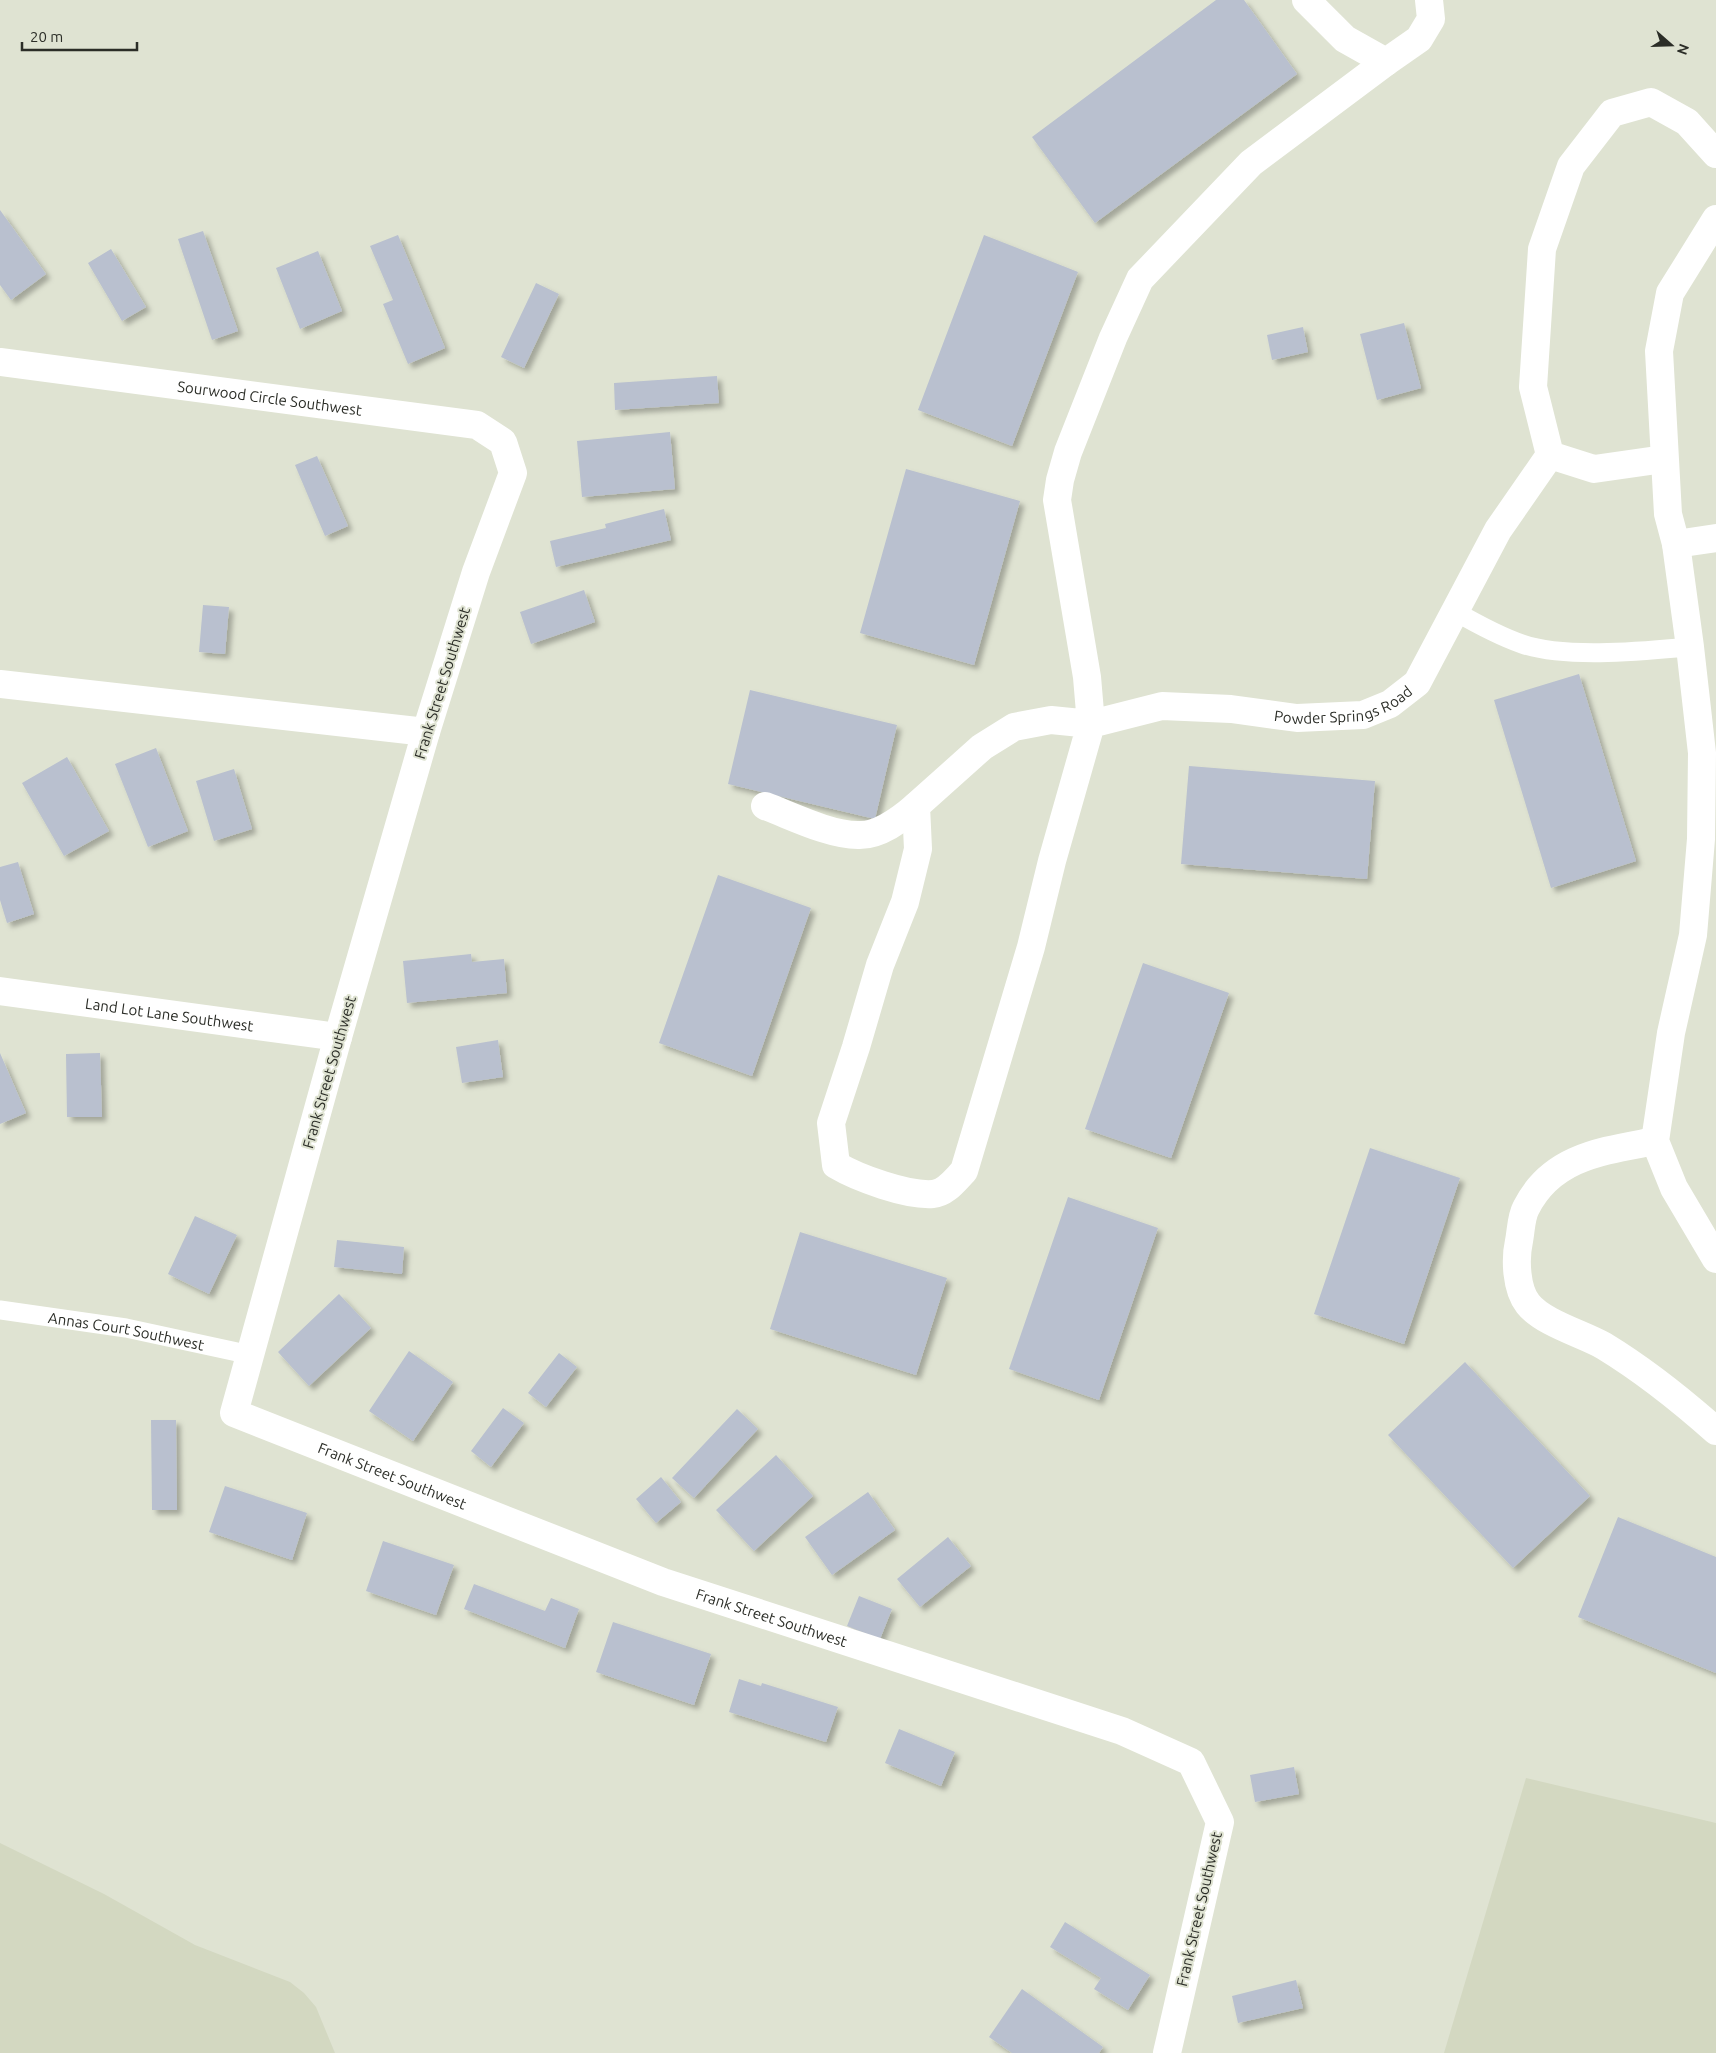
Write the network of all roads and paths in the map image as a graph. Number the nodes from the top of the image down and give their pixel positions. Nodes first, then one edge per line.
1 (1306, 0) edge
2 (1429, 0) edge
3 (1386, 62) junction
4 (1716, 154) edge
5 (1716, 219) edge
6 (0, 362) edge
7 (1550, 455) junction
8 (1664, 458) junction
9 (513, 472) joint
10 (1716, 538) edge
11 (1676, 544) junction
12 (1456, 612) junction
13 (1690, 647) junction
14 (0, 684) edge
15 (1091, 724) junction
16 (426, 732) junction
17 (765, 806) dead end
18 (916, 806) junction
19 (0, 991) edge
20 (338, 1037) junction
21 (1655, 1141) junction
22 (1716, 1259) edge
23 (0, 1310) edge
24 (251, 1354) junction
25 (1716, 1431) edge
26 (1167, 2053) edge

1 - 3 street
2 - 3 street
3 - 15 street
4 - 7 street
5 - 8 street
6 - 9 street, Sourwood Circle Southwest
7 - 8 street
7 - 12 street, Powder Springs Road
8 - 11 street
9 - 16 street, Frank Street Southwest
10 - 11 street
11 - 13 street
12 - 13 lane
12 - 15 street, Powder Springs Road
13 - 21 street
14 - 16 street
15 - 18 street, Powder Springs Road
15 - 18 street
16 - 20 street, Frank Street Southwest
17 - 18 street, Powder Springs Road
19 - 20 street, Land Lot Lane Southwest
20 - 24 street, Frank Street Southwest
21 - 22 street
21 - 25 street
23 - 24 lane, Annas Court Southwest
24 - 26 street, Frank Street Southwest

